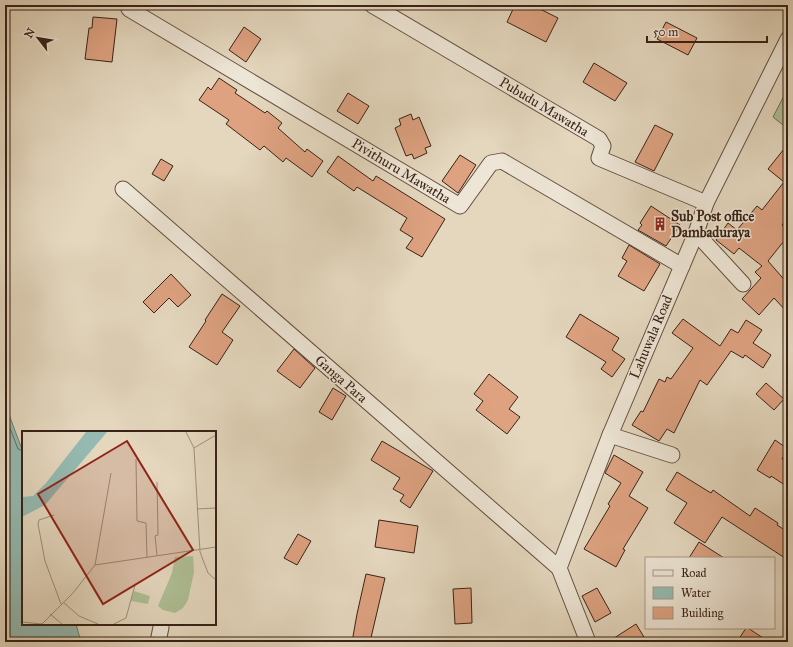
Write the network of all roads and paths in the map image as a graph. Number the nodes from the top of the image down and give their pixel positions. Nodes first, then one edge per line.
1 (372, 5) edge
2 (130, 9) dead end
3 (788, 39) edge
4 (123, 189) dead end
5 (706, 204) junction
6 (696, 233) junction
7 (682, 266) junction
8 (743, 284) dead end
9 (610, 435) junction
10 (672, 455) dead end
11 (559, 568) junction
12 (161, 627) dead end
13 (158, 642) edge
14 (588, 642) edge

1 - 5 street, Pubudu Mawatha
2 - 7 street, Pivithuru Mawatha
3 - 5 street, Lahuwala Road
4 - 11 street, Ganga Para
5 - 6 street, Lahuwala Road
6 - 7 street, Lahuwala Road
6 - 8 street
7 - 9 street, Lahuwala Road
9 - 10 street
9 - 11 street, Lahuwala Road
11 - 14 street
12 - 13 street

